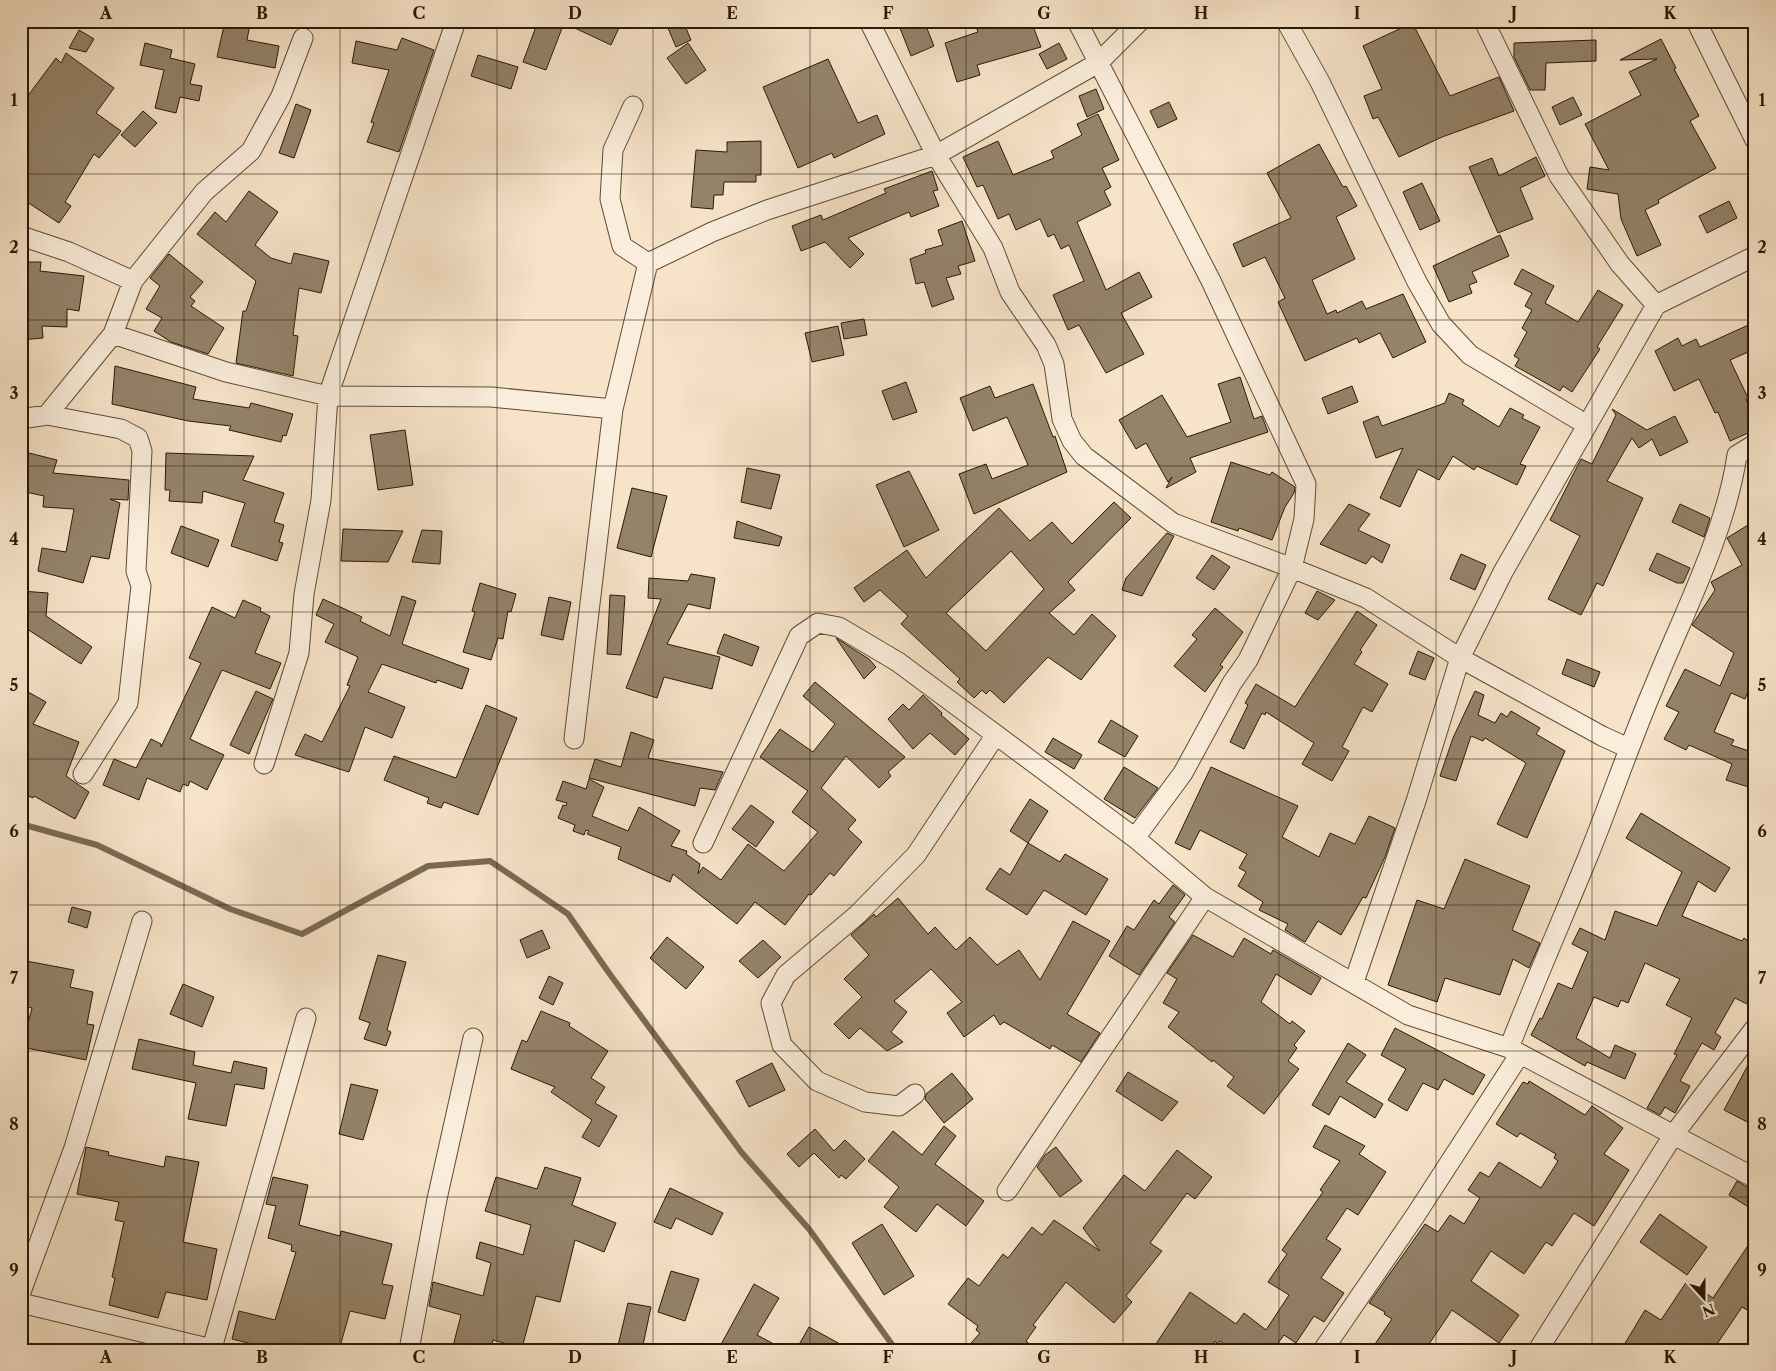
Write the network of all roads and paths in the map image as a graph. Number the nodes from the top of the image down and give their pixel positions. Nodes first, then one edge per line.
1 (456, 21) edge
2 (869, 21) edge
3 (1077, 21) edge
4 (1140, 21) edge
5 (1286, 21) edge
6 (1484, 21) edge
7 (1696, 21) edge
8 (303, 38) dead end
9 (1098, 63) junction
10 (633, 106) dead end
11 (1755, 140) edge
12 (936, 155) junction
13 (21, 236) edge
14 (1755, 256) edge
15 (648, 263) junction
16 (133, 281) junction
17 (1656, 305) junction
18 (113, 334) junction
19 (328, 396) junction
20 (613, 409) junction
21 (47, 415) junction
22 (21, 419) edge
23 (1586, 425) junction
24 (1755, 444) edge
25 (1292, 568) junction
26 (1460, 658) junction
27 (995, 736) junction
28 (574, 739) dead end
29 (1628, 748) junction
30 (264, 764) dead end
31 (83, 774) dead end
32 (1135, 838) junction
33 (703, 843) dead end
34 (1205, 896) junction
35 (142, 921) dead end
36 (1354, 982) junction
37 (306, 1018) dead end
38 (1755, 1028) edge
39 (473, 1038) dead end
40 (1515, 1051) junction
41 (915, 1094) dead end
42 (1674, 1134) junction
43 (1755, 1178) edge
44 (1007, 1192) dead end
45 (21, 1292) edge
46 (21, 1303) edge
47 (214, 1349) edge
48 (409, 1350) edge
49 (1323, 1350) edge
50 (1538, 1350) edge

1 - 19 street
2 - 12 street
3 - 9 street
4 - 9 street
5 - 23 street
6 - 17 street
7 - 11 street
8 - 16 street
9 - 12 street
9 - 25 street
10 - 15 street
12 - 15 street
12 - 25 street
13 - 16 street
14 - 17 street
15 - 20 street
16 - 18 street
17 - 23 street
18 - 19 street
18 - 21 street
19 - 20 street
19 - 30 street
20 - 28 street
21 - 22 street
21 - 31 street
23 - 26 street
24 - 29 street
25 - 26 street
25 - 32 street
26 - 29 street
26 - 36 street
27 - 32 street
27 - 33 street
27 - 41 street
29 - 40 street
32 - 34 street
34 - 36 street
34 - 44 street
35 - 45 street
36 - 40 street
37 - 47 street
38 - 42 street
39 - 48 street
40 - 42 street
40 - 49 street
42 - 43 street
42 - 50 street
46 - 47 street

